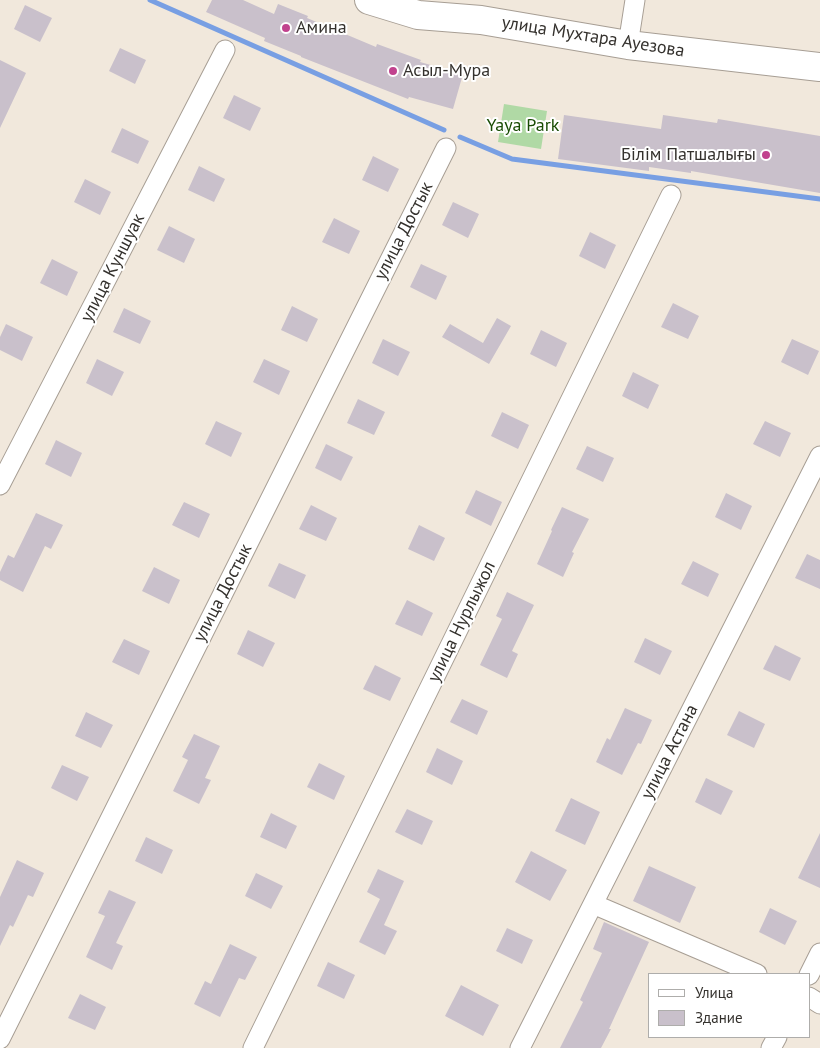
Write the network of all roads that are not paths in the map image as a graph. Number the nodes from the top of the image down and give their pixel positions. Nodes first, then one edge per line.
1 (369, 0) edge
2 (635, 0) edge
3 (419, 8) edge
4 (628, 45) junction
5 (225, 50) dead end
6 (820, 66) edge
7 (446, 148) dead end
8 (671, 195) dead end
9 (820, 456) edge
10 (0, 486) edge
11 (593, 904) junction
12 (820, 953) edge
13 (755, 973) edge
14 (810, 973) edge
15 (0, 1039) edge
16 (253, 1048) edge
17 (520, 1048) edge

1 - 3 main road, улица Мухтара Ауезова
2 - 4 street
3 - 4 main road, улица Мухтара Ауезова
4 - 6 main road, улица Мухтара Ауезова
5 - 10 street, улица Куншуак
7 - 15 street, улица Достык
8 - 16 street, улица Нурлыжол
9 - 11 street, улица Астана
11 - 13 street
11 - 17 street, улица Астана
12 - 14 street

